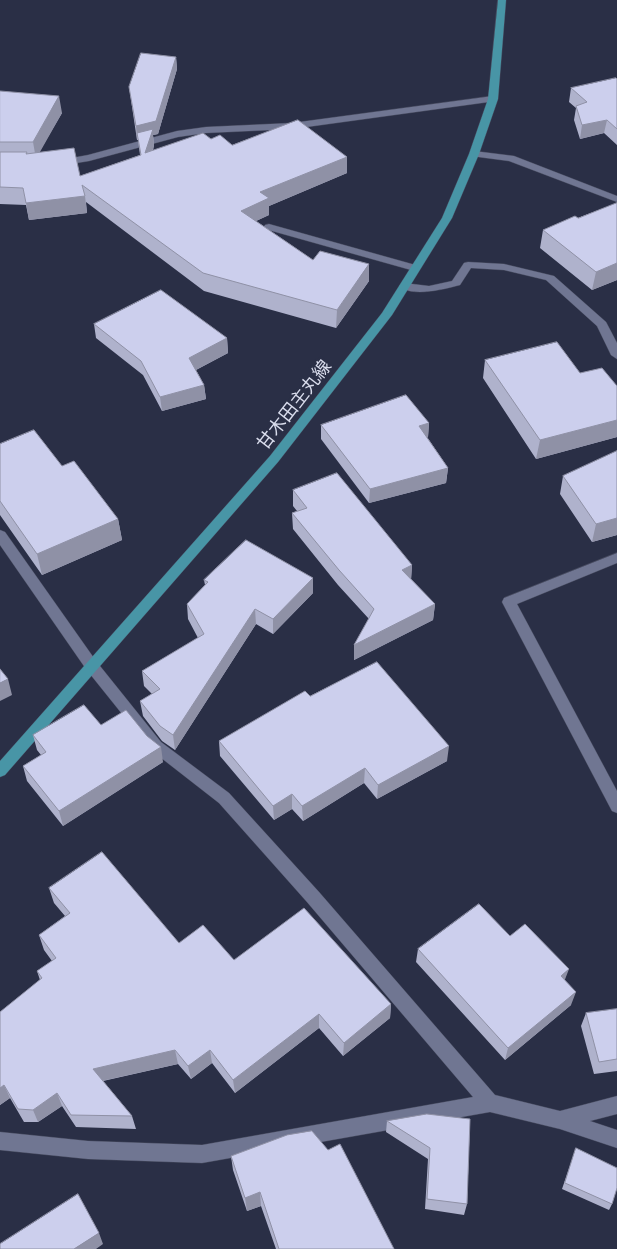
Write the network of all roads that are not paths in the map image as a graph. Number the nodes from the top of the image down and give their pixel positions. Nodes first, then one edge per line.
1 (502, 0) edge
2 (493, 99) junction
3 (474, 154) junction
4 (52, 164) edge
5 (617, 199) edge
6 (269, 227) dead end
7 (415, 268) junction
8 (404, 286) junction
9 (617, 355) edge
10 (0, 535) edge
11 (617, 558) edge
12 (91, 665) junction
13 (0, 771) edge
14 (617, 806) edge
15 (490, 1104) junction
16 (617, 1105) edge
17 (560, 1120) junction
18 (617, 1139) edge
19 (0, 1141) edge

1 - 2 main road, 甘木田主丸線
2 - 3 main road, 甘木田主丸線
2 - 4 street
3 - 5 street
3 - 7 main road, 甘木田主丸線
6 - 7 street
7 - 8 main road, 甘木田主丸線
8 - 9 street
8 - 12 main road, 甘木田主丸線
10 - 12 street
11 - 14 street
12 - 13 main road, 甘木田主丸線
12 - 15 street
15 - 17 street
15 - 19 street
16 - 17 street
17 - 18 street

